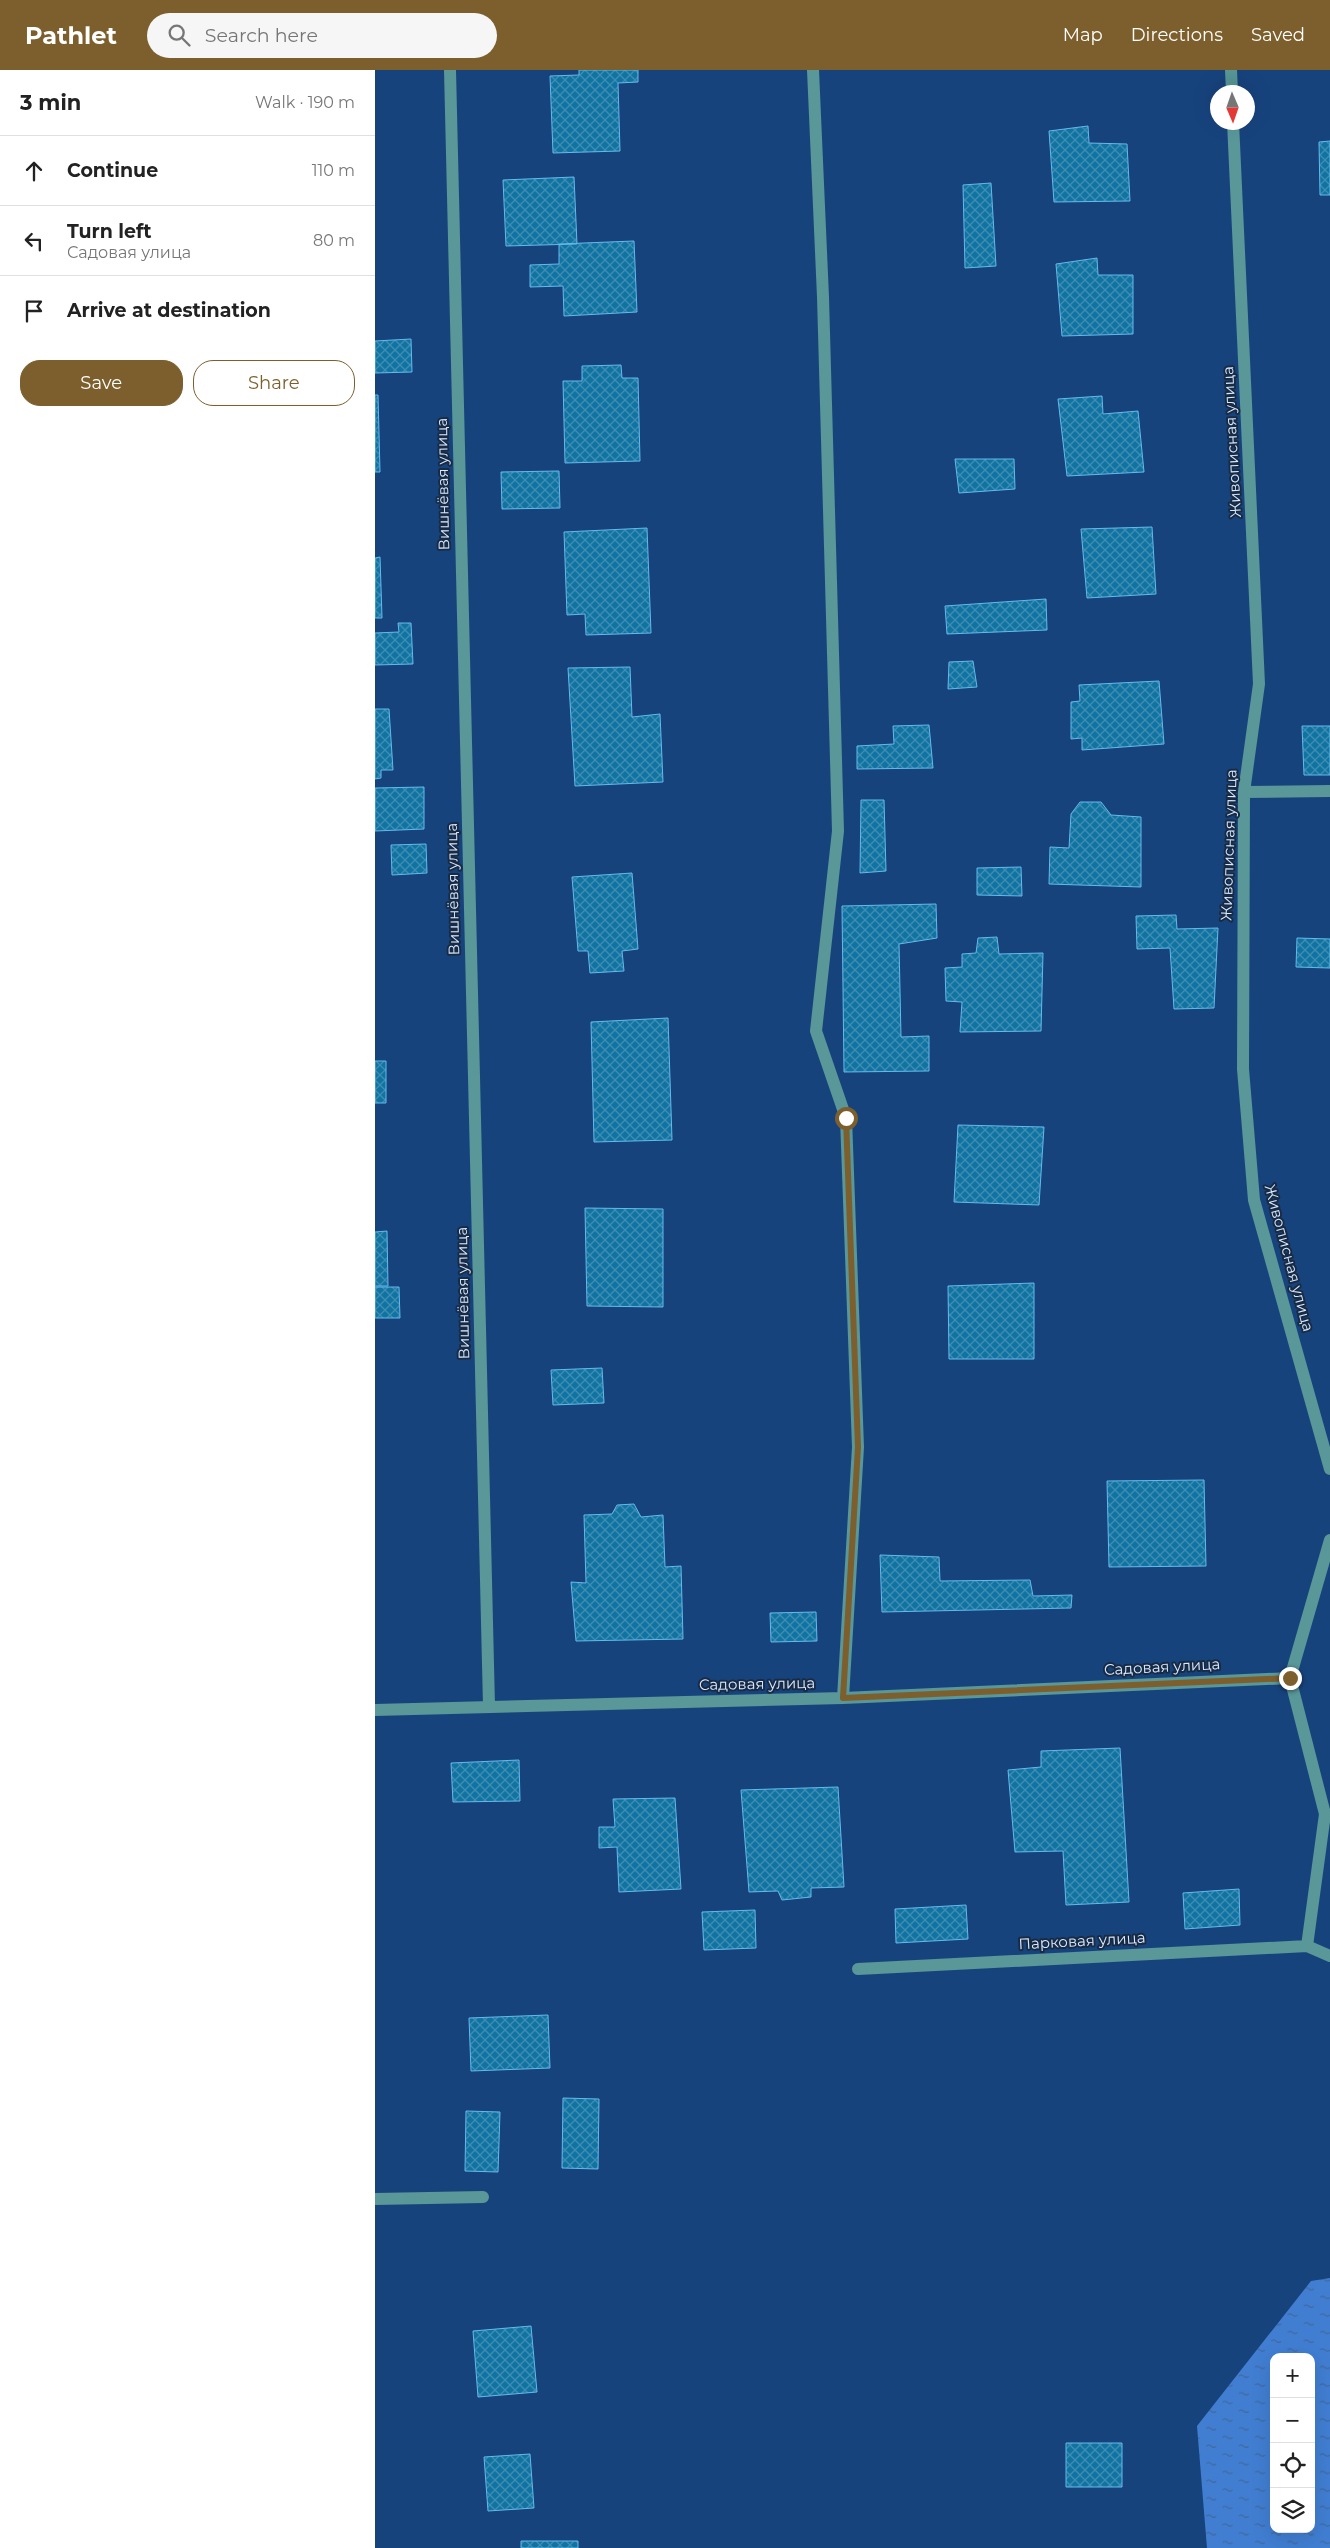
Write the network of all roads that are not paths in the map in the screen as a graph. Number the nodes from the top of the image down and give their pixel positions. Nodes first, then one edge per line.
1 (450, 70) edge
2 (813, 70) edge
3 (1231, 70) edge
4 (1232, 85) edge
5 (1233, 130) edge
6 (1330, 791) edge
7 (1244, 792) junction
8 (1330, 1469) edge
9 (1330, 1540) edge
10 (1290, 1678) junction
11 (843, 1698) junction
12 (489, 1706) junction
13 (375, 1710) edge
14 (1307, 1946) junction
15 (1330, 1956) edge
16 (858, 1969) dead end
17 (483, 2198) dead end
18 (375, 2199) edge

1 - 12 street, Вишнёвая улица
2 - 11 street
3 - 4 street
5 - 7 street, Живописная улица
6 - 7 street
7 - 8 street, Живописная улица
9 - 10 street
10 - 11 street, Садовая улица
10 - 14 street
11 - 12 street, Садовая улица
12 - 13 street, Садовая улица
14 - 15 street
14 - 16 street, Парковая улица
17 - 18 street

